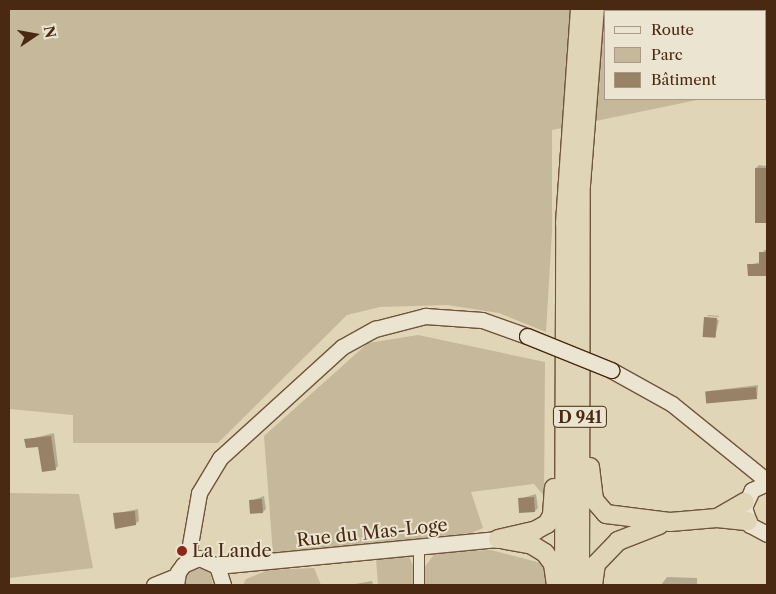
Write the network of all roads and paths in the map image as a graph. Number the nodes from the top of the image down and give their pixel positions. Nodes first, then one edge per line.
1 (580, 9) edge
2 (595, 9) edge
3 (580, 248) junction
4 (565, 396) junction
5 (749, 468) junction
6 (767, 482) edge
7 (746, 498) junction
8 (717, 518) junction
9 (748, 521) junction
10 (670, 522) junction
11 (767, 534) edge
12 (498, 539) junction
13 (189, 540) junction
14 (420, 546) junction
15 (204, 558) junction
16 (187, 562) junction
17 (250, 565) junction
18 (218, 566) junction
19 (176, 581) edge
20 (223, 584) edge
21 (154, 585) edge
22 (419, 585) edge
23 (556, 585) edge
24 (564, 585) edge
25 (580, 585) edge
26 (593, 585) edge

1 - 4 highway, D 941
2 - 3 highway, D 941
3 - 10 highway
3 - 25 highway, D 941
4 - 12 highway
4 - 24 highway, D 941
5 - 6 main road
5 - 7 main road
5 - 13 main road, bridge
6 - 7 main road
7 - 8 highway
7 - 9 main road
8 - 9 highway
8 - 10 highway
9 - 11 main road
10 - 26 highway
12 - 14 main road, Rue du Mas-Loge
12 - 23 highway
13 - 15 main road
13 - 16 main road
14 - 17 main road, Rue du Mas-Loge
14 - 22 street
15 - 16 main road
15 - 18 main road
16 - 19 main road
17 - 18 main road, Rue du Mas-Loge
17 - 20 main road, Rue du Mas-Loge
18 - 20 main road
19 - 21 main road

